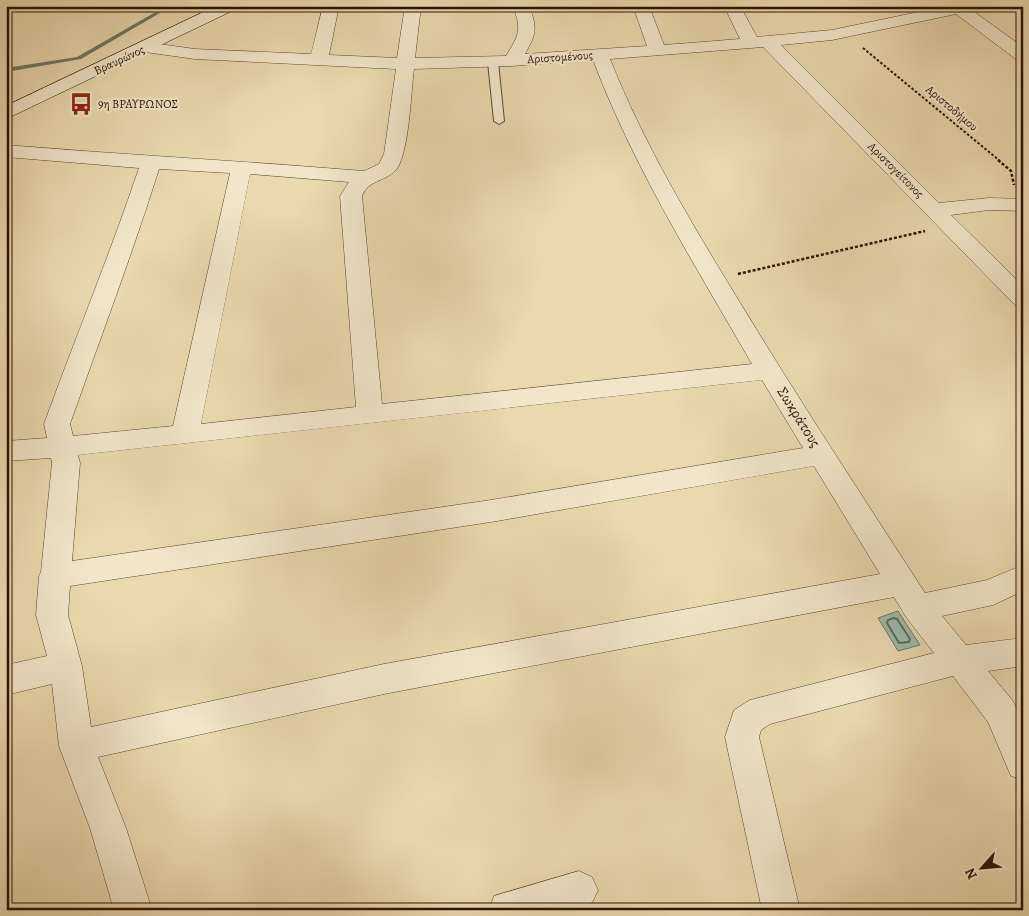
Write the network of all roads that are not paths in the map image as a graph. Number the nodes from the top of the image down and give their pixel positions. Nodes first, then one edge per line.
1 (230, 6) edge
2 (331, 6) edge
3 (413, 6) edge
4 (521, 6) edge
5 (642, 6) edge
6 (732, 6) edge
7 (966, 7) edge
8 (928, 10) edge
9 (760, 43) junction
10 (145, 47) junction
11 (658, 50) junction
12 (600, 55) junction
13 (1023, 56) edge
14 (319, 60) junction
15 (512, 61) junction
16 (493, 62) junction
17 (406, 64) junction
18 (6, 113) edge
19 (499, 121) dead end
20 (6, 151) edge
21 (151, 163) junction
22 (241, 168) junction
23 (367, 177) junction
24 (1017, 205) edge
25 (935, 210) junction
26 (1023, 300) edge
27 (769, 370) junction
28 (370, 415) junction
29 (185, 435) junction
30 (62, 447) junction
31 (6, 451) edge
32 (822, 454) junction
33 (54, 576) junction
34 (1023, 578) edge
35 (909, 596) junction
36 (1023, 652) edge
37 (960, 660) junction
38 (66, 666) junction
39 (6, 680) edge
40 (76, 746) junction
41 (1023, 764) edge
42 (579, 890) dead end
43 (133, 910) edge
44 (508, 910) edge
45 (780, 910) edge

1 - 10 street, Βραυρώνος
2 - 14 street
3 - 17 street
4 - 15 street
5 - 11 street
6 - 9 street, Αριστογείτονος
7 - 8 street, Αριστομένους
7 - 13 street
8 - 9 street, Αριστομένους
9 - 11 street, Αριστομένους
9 - 25 street, Αριστογείτονος
10 - 14 street, Αριστομένους
10 - 18 street, Βραυρώνος
11 - 12 street, Αριστομένους
12 - 15 street, Αριστομένους
12 - 27 street, Σωκράτους
14 - 17 street, Αριστομένους
15 - 16 street, Αριστομένους
16 - 17 street, Αριστομένους
16 - 19 lane
17 - 23 street
20 - 21 street
21 - 22 street
21 - 30 street
22 - 23 street
22 - 29 street
23 - 28 street
24 - 25 street
25 - 26 street, Αριστογείτονος
27 - 28 street
27 - 32 street, Σωκράτους
28 - 29 street
29 - 30 street
30 - 31 street
30 - 33 street
32 - 33 street
32 - 35 street, Σωκράτους
33 - 38 street
34 - 35 street
35 - 37 street, Σωκράτους
35 - 40 street
36 - 37 street
37 - 41 street, Σωκράτους
37 - 45 street
38 - 39 street
38 - 40 street
40 - 43 street
42 - 44 street

